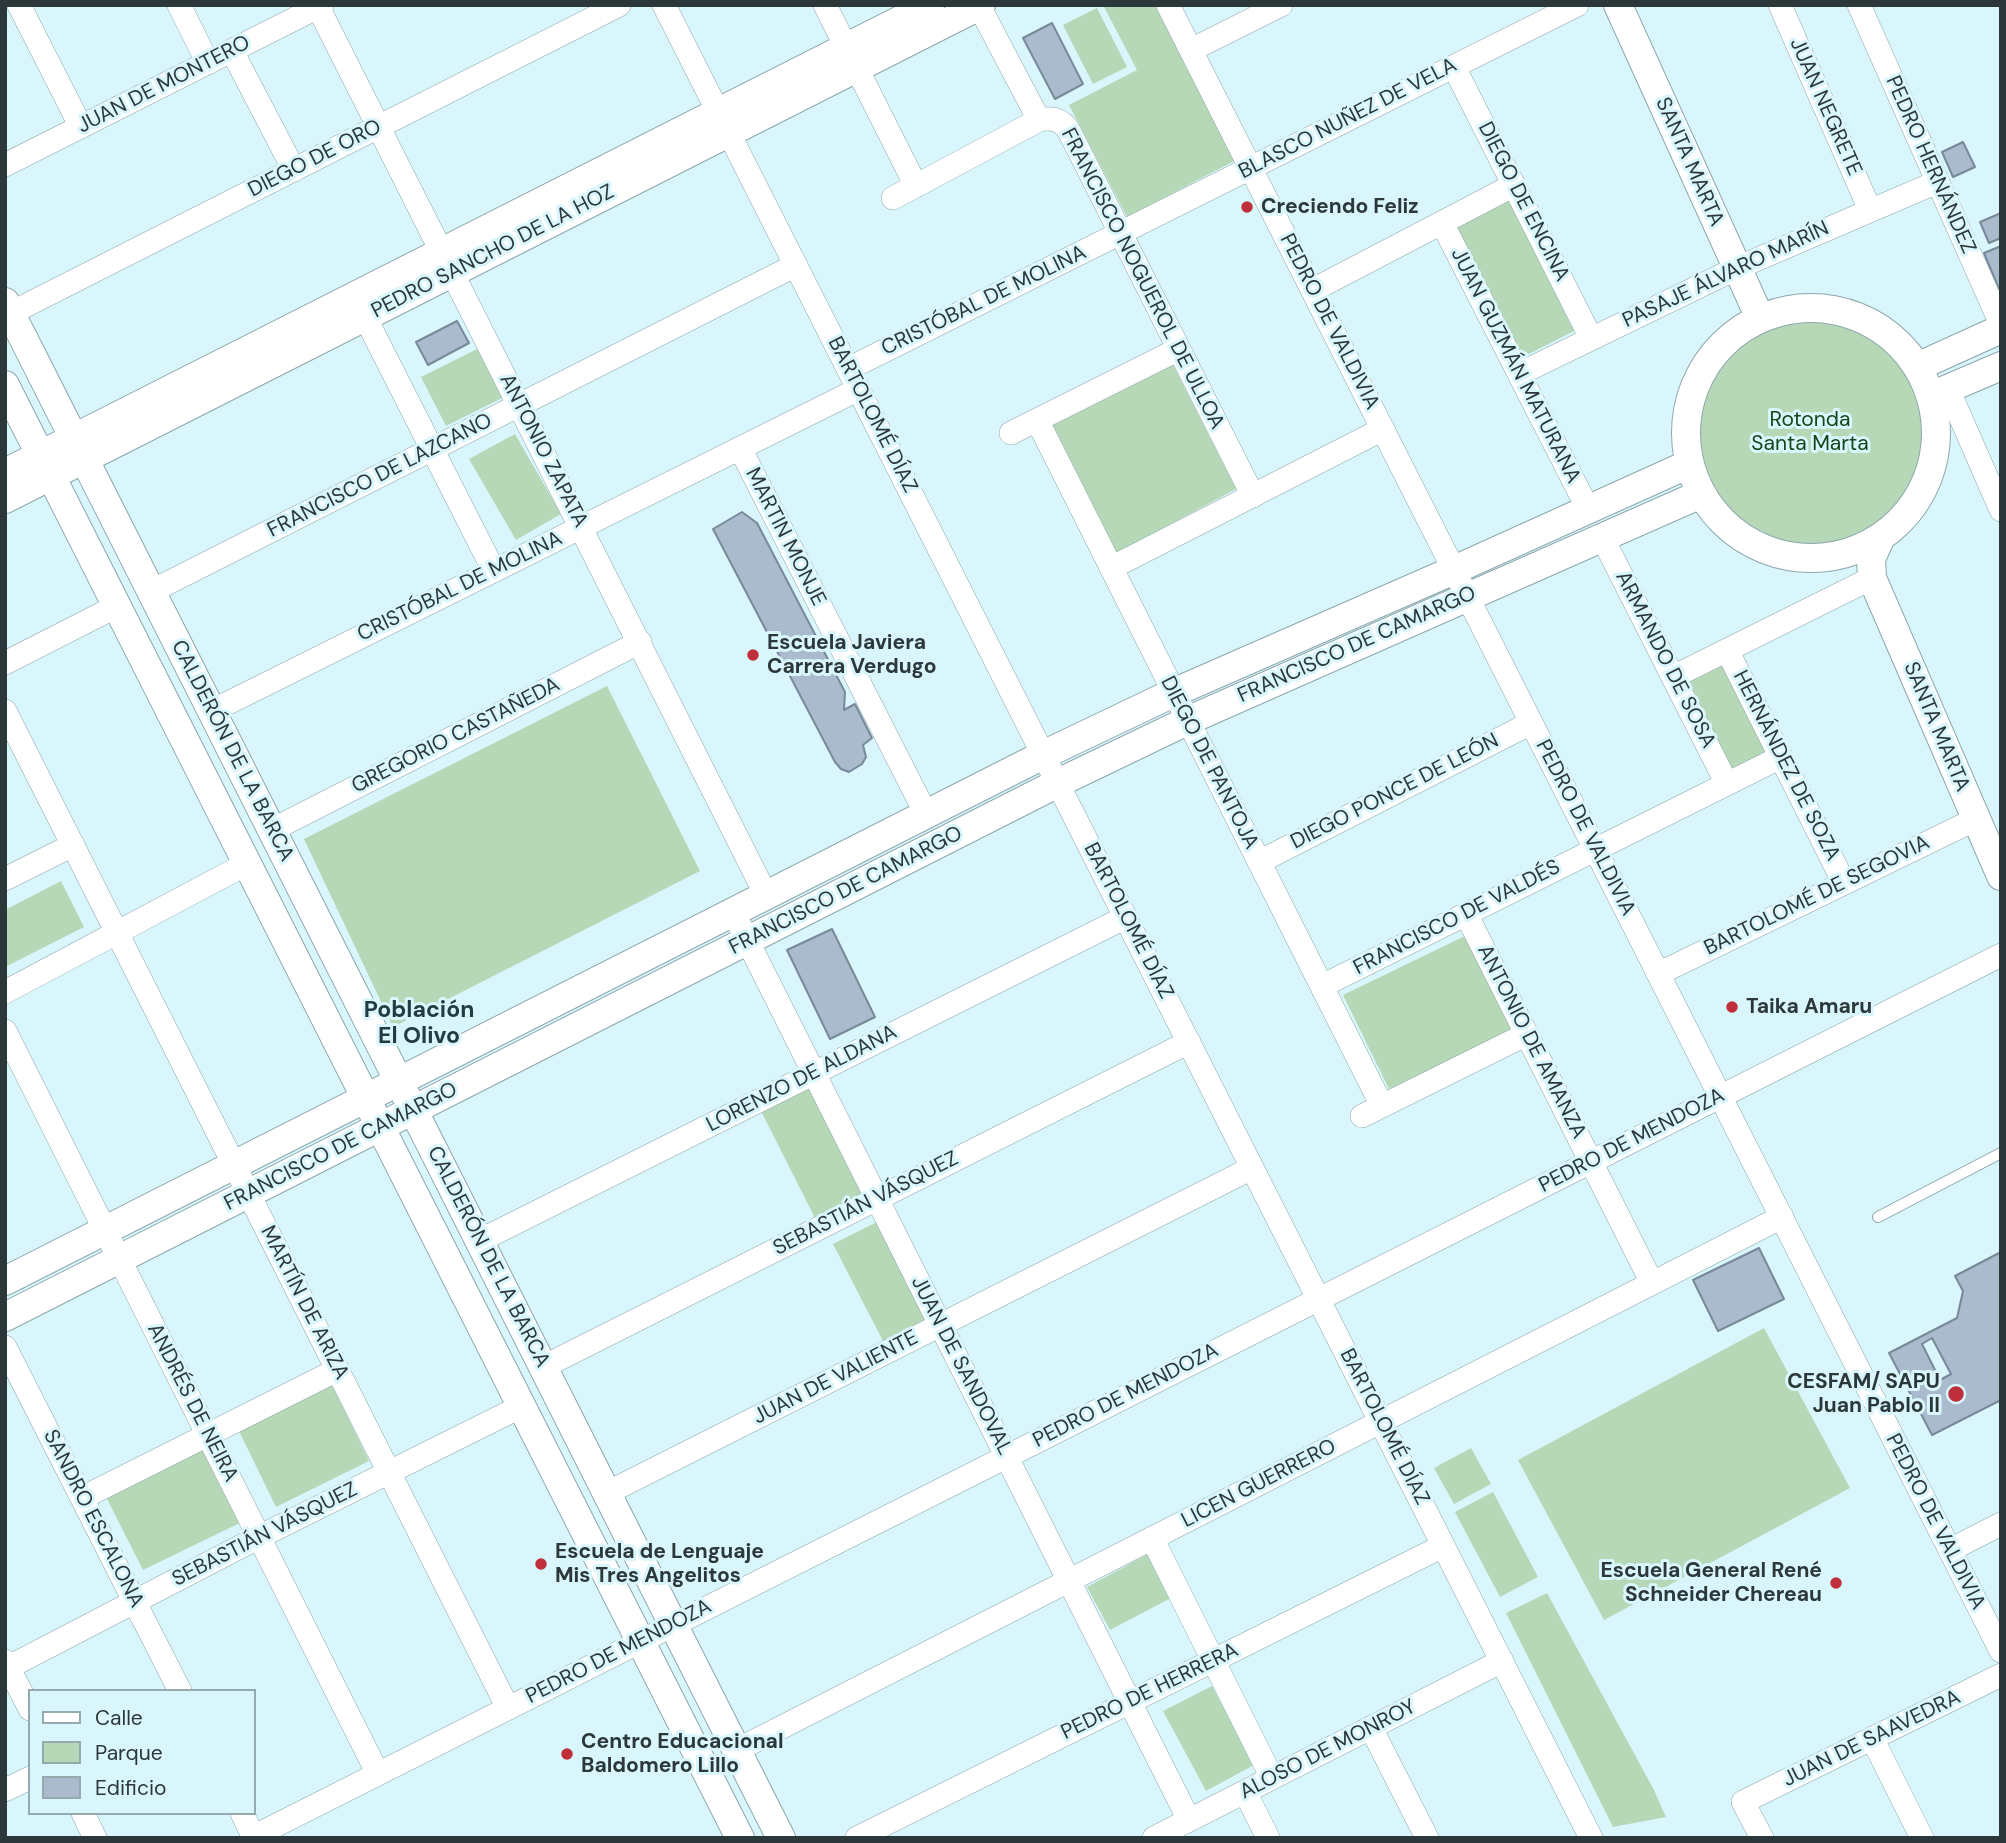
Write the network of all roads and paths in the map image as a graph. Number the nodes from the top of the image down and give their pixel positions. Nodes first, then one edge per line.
1 (19, 5) edge
2 (179, 5) edge
3 (619, 5) edge
4 (664, 5) edge
5 (825, 5) edge
6 (930, 5) edge
7 (1168, 5) edge
8 (1281, 5) edge
9 (1577, 5) edge
10 (1618, 5) edge
11 (1780, 5) edge
12 (1859, 5) edge
13 (320, 6) edge
14 (980, 6) edge
15 (1191, 50) junction
16 (232, 51) junction
17 (852, 58) junction
18 (208, 63) junction
19 (1454, 67) junction
20 (1039, 120) junction
21 (724, 122) junction
22 (81, 127) junction
23 (379, 127) junction
24 (5, 165) edge
25 (1251, 168) junction
26 (294, 170) junction
27 (1937, 182) junction
28 (1514, 185) junction
29 (916, 186) junction
30 (893, 198) dead end
31 (1870, 210) junction
32 (1441, 223) junction
33 (1120, 233) junction
34 (448, 262) junction
35 (796, 265) junction
36 (1737, 268) junction
37 (1313, 290) junction
38 (8, 308) edge
39 (365, 317) junction
40 (1760, 318) junction
41 (2001, 327) edge
42 (1591, 338) junction
43 (1179, 349) junction
44 (2001, 366) edge
45 (1917, 367) junction
46 (1519, 374) junction
47 (853, 379) junction
48 (5, 385) edge
49 (1939, 392) junction
50 (520, 405) junction
51 (1037, 420) junction
52 (1383, 429) junction
53 (1011, 433) dead end
54 (79, 448) junction
55 (740, 448) junction
56 (433, 449) junction
57 (1689, 464) junction
58 (46, 465) junction
59 (5, 473) edge
60 (1701, 494) junction
61 (1253, 496) junction
62 (5, 499) edge
63 (1588, 509) junction
64 (2001, 510) edge
65 (582, 527) junction
66 (1602, 537) junction
67 (1880, 539) junction
68 (1842, 555) junction
69 (1111, 568) junction
70 (494, 570) junction
71 (1454, 570) junction
72 (1872, 578) junction
73 (152, 591) junction
74 (1467, 596) junction
75 (117, 606) junction
76 (640, 642) junction
77 (1727, 650) junction
78 (5, 663) edge
79 (1673, 677) junction
80 (1173, 693) junction
81 (5, 711) edge
82 (212, 711) junction
83 (1187, 721) junction
84 (1531, 723) junction
85 (1043, 755) junction
86 (1781, 757) junction
87 (1058, 783) junction
88 (1727, 784) junction
89 (926, 814) junction
90 (1976, 819) junction
91 (272, 830) junction
92 (73, 845) junction
93 (1595, 849) junction
94 (1259, 862) junction
95 (248, 863) junction
96 (2001, 876) edge
97 (5, 879) edge
98 (1844, 883) junction
99 (766, 895) junction
100 (733, 912) junction
101 (1466, 914) junction
102 (1126, 917) junction
103 (117, 933) junction
104 (748, 940) junction
105 (2001, 955) edge
106 (1658, 974) junction
107 (1322, 986) junction
108 (5, 992) edge
109 (5, 1031) edge
110 (1527, 1034) junction
111 (1189, 1042) junction
112 (814, 1073) junction
113 (399, 1081) junction
114 (1720, 1097) junction
115 (367, 1098) junction
116 (414, 1110) junction
117 (381, 1127) junction
118 (2001, 1153) edge
119 (1591, 1162) junction
120 (234, 1165) junction
121 (1252, 1168) junction
122 (248, 1194) junction
123 (877, 1199) junction
124 (1782, 1217) junction
125 (1878, 1217) dead end
126 (105, 1230) junction
127 (479, 1241) junction
128 (120, 1259) junction
129 (5, 1281) edge
130 (1652, 1283) junction
131 (1319, 1299) junction
132 (5, 1317) edge
133 (941, 1325) junction
134 (5, 1347) edge
135 (543, 1367) junction
136 (337, 1370) junction
137 (522, 1406) junction
138 (1381, 1423) junction
139 (208, 1435) junction
140 (1007, 1457) junction
141 (389, 1473) junction
142 (607, 1493) junction
143 (82, 1498) junction
144 (2001, 1524) edge
145 (259, 1537) junction
146 (1152, 1538) junction
147 (1443, 1546) junction
148 (1950, 1550) junction
149 (1069, 1580) junction
150 (135, 1601) junction
151 (673, 1625) junction
152 (641, 1641) junction
153 (2001, 1651) edge
154 (1213, 1660) junction
155 (1502, 1661) junction
156 (7, 1664) edge
157 (2001, 1675) edge
158 (179, 1689) edge
159 (1130, 1702) junction
160 (28, 1705) edge
161 (508, 1708) junction
162 (1371, 1728) junction
163 (1872, 1738) junction
164 (737, 1750) junction
165 (378, 1774) junction
166 (1272, 1778) junction
167 (28, 1779) edge
168 (5, 1790) edge
169 (1245, 1792) junction
170 (84, 1815) edge
171 (243, 1815) edge
172 (1189, 1820) junction
173 (253, 1837) edge
174 (95, 1838) edge
175 (740, 1838) edge
176 (781, 1838) edge
177 (856, 1838) edge
178 (1154, 1838) edge
179 (1268, 1838) edge
180 (1427, 1838) edge
181 (1591, 1838) edge
182 (1762, 1838) edge
183 (1922, 1838) edge

1 - 22 street
2 - 18 street
3 - 23 street, DIEGO DE ORO
4 - 21 street, BARTOLOMÉ DÍAZ
5 - 17 street
6 - 17 street, PEDRO SANCHO DE LA HOZ
7 - 15 street, PEDRO DE VALDIVIA
8 - 15 street
9 - 19 street, BLASCO NUÑEZ DE VELA
10 - 36 street, SANTA MARTA
11 - 31 street, JUAN NEGRETE
12 - 27 street, PEDRO HERNÁNDEZ
13 - 16 street, JUAN DE MONTERO
13 - 23 street, ANTONIO ZAPATA
14 - 17 street, PEDRO SANCHO DE LA HOZ
14 - 20 street, FRANCISCO NOGUEROL DE ULLOA
15 - 25 street, PEDRO DE VALDIVIA
16 - 18 street, JUAN DE MONTERO
16 - 26 street
17 - 21 street, PEDRO SANCHO DE LA HOZ
17 - 29 street
18 - 22 street, JUAN DE MONTERO
19 - 25 street, BLASCO NUÑEZ DE VELA
19 - 28 street, DIEGO DE ENCINA
20 - 29 street
20 - 33 street, FRANCISCO NOGUEROL DE ULLOA
21 - 34 street, PEDRO SANCHO DE LA HOZ
21 - 35 street, BARTOLOMÉ DÍAZ
22 - 24 street, JUAN DE MONTERO
23 - 26 street, DIEGO DE ORO
23 - 34 street, ANTONIO ZAPATA
25 - 33 street, BLASCO NUÑEZ DE VELA
25 - 37 street, PEDRO DE VALDIVIA
26 - 38 street, DIEGO DE ORO
27 - 31 street, PASAJE ÁLVARO MARÍN
27 - 41 street, PEDRO HERNÁNDEZ
28 - 32 street
28 - 42 street, DIEGO DE ENCINA
29 - 30 street
31 - 36 street, PASAJE ÁLVARO MARÍN
32 - 37 street
32 - 46 street, JUAN GUZMÁN MATURANA
33 - 43 street, FRANCISCO NOGUEROL DE ULLOA
33 - 47 street, CRISTÓBAL DE MOLINA
34 - 39 street, PEDRO SANCHO DE LA HOZ
34 - 50 street, ANTONIO ZAPATA
34 - 54 street, PEDRO SANCHO DE LA HOZ
35 - 47 street, BARTOLOMÉ DÍAZ
35 - 50 street, FRANCISCO DE LAZCANO
36 - 40 street, SANTA MARTA
36 - 42 street, PASAJE ÁLVARO MARÍN
37 - 52 street, PEDRO DE VALDIVIA
38 - 54 street, CALDERÓN DE LA BARCA
39 - 54 street, PEDRO SANCHO DE LA HOZ
39 - 56 street
40 - 45 street
40 - 57 street
41 - 45 street
42 - 46 street, PASAJE ÁLVARO MARÍN
43 - 51 street
43 - 61 street, FRANCISCO NOGUEROL DE ULLOA
44 - 49 street
45 - 49 street
46 - 63 street, JUAN GUZMÁN MATURANA
47 - 55 street, CRISTÓBAL DE MOLINA
47 - 85 street, BARTOLOMÉ DÍAZ
48 - 58 street, CALDERÓN DE LA BARCA
49 - 64 street
49 - 67 street
50 - 56 street, FRANCISCO DE LAZCANO
50 - 65 street, ANTONIO ZAPATA
51 - 53 street
51 - 69 street, DIEGO DE PANTOJA
52 - 61 street
52 - 71 street, PEDRO DE VALDIVIA
54 - 58 street, PEDRO SANCHO DE LA HOZ
54 - 73 street, CALDERÓN DE LA BARCA
55 - 65 street, CRISTÓBAL DE MOLINA
55 - 89 street, MARTIN MONJE
56 - 70 street
56 - 73 street, FRANCISCO DE LAZCANO
57 - 60 street
57 - 63 street, FRANCISCO DE CAMARGO
58 - 59 street, PEDRO SANCHO DE LA HOZ
58 - 62 street, PEDRO SANCHO DE LA HOZ
58 - 75 street, CALDERÓN DE LA BARCA
60 - 66 street, FRANCISCO DE CAMARGO
60 - 68 street
61 - 69 street
63 - 71 street, FRANCISCO DE CAMARGO
65 - 70 street, CRISTÓBAL DE MOLINA
65 - 76 street, ANTONIO ZAPATA
66 - 74 street, FRANCISCO DE CAMARGO
66 - 79 street, ARMANDO DE SOSA
67 - 68 street
67 - 72 street
68 - 72 street, SANTA MARTA
69 - 80 street, DIEGO DE PANTOJA
70 - 82 street, CRISTÓBAL DE MOLINA
71 - 74 street, PEDRO DE VALDIVIA
71 - 80 street, FRANCISCO DE CAMARGO
72 - 77 street
72 - 90 street, SANTA MARTA
73 - 82 street, CALDERÓN DE LA BARCA
74 - 83 street, FRANCISCO DE CAMARGO
74 - 84 street, PEDRO DE VALDIVIA
75 - 78 street
75 - 95 street, CALDERÓN DE LA BARCA
76 - 91 street, GREGORIO CASTAÑEDA
76 - 99 street, ANTONIO ZAPATA
77 - 79 street
77 - 86 street, HERNÁNDEZ DE SOZA
79 - 88 street, ARMANDO DE SOSA
80 - 83 street, DIEGO DE PANTOJA
80 - 85 street, FRANCISCO DE CAMARGO
81 - 92 street, MARTÍN DE ARIZA
82 - 91 street, CALDERÓN DE LA BARCA
83 - 87 street, FRANCISCO DE CAMARGO
83 - 94 street, DIEGO DE PANTOJA
84 - 93 street, PEDRO DE VALDIVIA
84 - 94 street, DIEGO PONCE DE LEÓN
85 - 87 street, BARTOLOMÉ DÍAZ
85 - 89 street, FRANCISCO DE CAMARGO
86 - 88 street, FRANCISCO DE VALDÉS
86 - 98 street, HERNÁNDEZ DE SOZA
87 - 102 street, BARTOLOMÉ DÍAZ
87 - 104 street, FRANCISCO DE CAMARGO
88 - 93 street, FRANCISCO DE VALDÉS
89 - 99 street, FRANCISCO DE CAMARGO
90 - 96 street, SANTA MARTA
90 - 98 street, BARTOLOMÉ DE SEGOVIA
91 - 113 street, CALDERÓN DE LA BARCA
92 - 97 street
92 - 103 street, MARTÍN DE ARIZA
93 - 101 street, FRANCISCO DE VALDÉS
93 - 106 street, PEDRO DE VALDIVIA
94 - 107 street, DIEGO DE PANTOJA
95 - 103 street
95 - 115 street, CALDERÓN DE LA BARCA
98 - 106 street, BARTOLOMÉ DE SEGOVIA
99 - 100 street, FRANCISCO DE CAMARGO
100 - 104 street, JUAN DE SANDOVAL
100 - 113 street, FRANCISCO DE CAMARGO
101 - 107 street, FRANCISCO DE VALDÉS
101 - 110 street, ANTONIO DE AMANZA
102 - 111 street, BARTOLOMÉ DÍAZ
102 - 112 street, LORENZO DE ALDANA
103 - 108 street
103 - 120 street, MARTÍN DE ARIZA
104 - 112 street, JUAN DE SANDOVAL
104 - 116 street, FRANCISCO DE CAMARGO
105 - 114 street, PEDRO DE MENDOZA
106 - 114 street, PEDRO DE VALDIVIA
107 - 110 street, DIEGO DE PANTOJA
109 - 126 street, ANDRÉS DE NEIRA
110 - 119 street, ANTONIO DE AMANZA
111 - 121 street, BARTOLOMÉ DÍAZ
111 - 123 street, SEBASTIÁN VÁSQUEZ
112 - 123 street, JUAN DE SANDOVAL
112 - 127 street, LORENZO DE ALDANA
113 - 115 street, FRANCISCO DE CAMARGO
113 - 116 street, CALDERÓN DE LA BARCA
114 - 119 street, PEDRO DE MENDOZA
114 - 124 street, PEDRO DE VALDIVIA
115 - 117 street, CALDERÓN DE LA BARCA
115 - 120 street, FRANCISCO DE CAMARGO
116 - 117 street, FRANCISCO DE CAMARGO
116 - 127 street, CALDERÓN DE LA BARCA
117 - 122 street, FRANCISCO DE CAMARGO
117 - 137 street, CALDERÓN DE LA BARCA
118 - 125 lane
119 - 130 street, ANTONIO DE AMANZA
119 - 131 street, PEDRO DE MENDOZA
120 - 122 street, MARTÍN DE ARIZA
120 - 126 street, FRANCISCO DE CAMARGO
121 - 131 street, BARTOLOMÉ DÍAZ
121 - 133 street, JUAN DE VALIENTE
122 - 128 street, FRANCISCO DE CAMARGO
122 - 136 street, MARTÍN DE ARIZA
123 - 133 street, JUAN DE SANDOVAL
123 - 135 street, SEBASTIÁN VÁSQUEZ
124 - 130 street, LICEN GUERRERO
124 - 148 street, PEDRO DE VALDIVIA
126 - 128 street, ANDRÉS DE NEIRA
126 - 129 street, FRANCISCO DE CAMARGO
127 - 135 street, CALDERÓN DE LA BARCA
128 - 132 street, FRANCISCO DE CAMARGO
128 - 139 street, ANDRÉS DE NEIRA
130 - 138 street, LICEN GUERRERO
131 - 138 street, BARTOLOMÉ DÍAZ
131 - 140 street, PEDRO DE MENDOZA
133 - 140 street, JUAN DE SANDOVAL
133 - 142 street, JUAN DE VALIENTE
134 - 143 street, SANDRO ESCALONA
135 - 142 street, CALDERÓN DE LA BARCA
136 - 139 street
136 - 141 street, MARTÍN DE ARIZA
137 - 141 street, SEBASTIÁN VÁSQUEZ
137 - 152 street, CALDERÓN DE LA BARCA
138 - 146 street, LICEN GUERRERO
138 - 147 street, BARTOLOMÉ DÍAZ
139 - 143 street
139 - 145 street, ANDRÉS DE NEIRA
140 - 149 street, JUAN DE SANDOVAL
140 - 151 street, PEDRO DE MENDOZA
141 - 145 street, SEBASTIÁN VÁSQUEZ
141 - 161 street, MARTÍN DE ARIZA
142 - 151 street, CALDERÓN DE LA BARCA
143 - 150 street, SANDRO ESCALONA
144 - 148 street
145 - 150 street, SEBASTIÁN VÁSQUEZ
145 - 165 street, ANDRÉS DE NEIRA
146 - 149 street, LICEN GUERRERO
146 - 154 street
147 - 154 street, PEDRO DE HERRERA
147 - 155 street, BARTOLOMÉ DÍAZ
148 - 153 street, PEDRO DE VALDIVIA
149 - 159 street, JUAN DE SANDOVAL
149 - 164 street, LICEN GUERRERO
150 - 156 street, SEBASTIÁN VÁSQUEZ
150 - 158 street, SANDRO ESCALONA
151 - 152 street, PEDRO DE MENDOZA
151 - 164 street, CALDERÓN DE LA BARCA
152 - 161 street, PEDRO DE MENDOZA
152 - 175 street, CALDERÓN DE LA BARCA
154 - 159 street, PEDRO DE HERRERA
154 - 166 street
155 - 162 street, ALOSO DE MONROY
155 - 181 street, BARTOLOMÉ DÍAZ
156 - 160 street
157 - 163 street, JUAN DE SAAVEDRA
159 - 172 street, JUAN DE SANDOVAL
159 - 177 street, PEDRO DE HERRERA
161 - 165 street, PEDRO DE MENDOZA
162 - 166 street, ALOSO DE MONROY
162 - 180 street
163 - 182 street, JUAN DE SAAVEDRA
163 - 183 street
164 - 176 street, CALDERÓN DE LA BARCA
165 - 173 street, PEDRO DE MENDOZA
166 - 169 street, ALOSO DE MONROY
167 - 168 street
169 - 172 street, ALOSO DE MONROY
169 - 179 street
170 - 174 street
171 - 173 street
172 - 178 street, ALOSO DE MONROY

